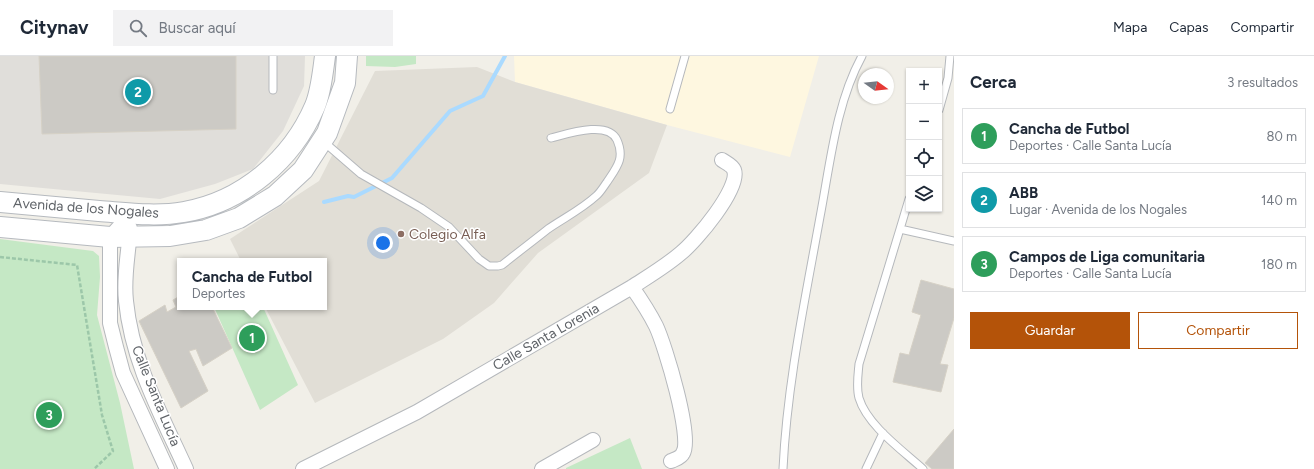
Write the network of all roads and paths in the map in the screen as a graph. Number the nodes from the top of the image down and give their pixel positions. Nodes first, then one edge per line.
1 (273, 56) edge
2 (325, 56) edge
3 (347, 56) edge
4 (684, 56) edge
5 (862, 56) edge
6 (950, 56) edge
7 (273, 90) dead end
8 (941, 104) edge
9 (670, 109) dead end
10 (551, 138) dead end
11 (322, 140) junction
12 (722, 160) dead end
13 (0, 202) edge
14 (906, 209) edge
15 (131, 214) junction
16 (0, 227) edge
17 (900, 228) junction
18 (120, 237) junction
19 (954, 241) edge
20 (0, 257) edge
21 (632, 287) junction
22 (883, 433) junction
23 (593, 440) dead end
24 (671, 461) dead end
25 (546, 468) edge
26 (94, 469) edge
27 (167, 469) edge
28 (186, 469) edge
29 (303, 469) edge
30 (783, 469) edge
31 (866, 469) edge
32 (923, 469) edge

1 - 7 lane
2 - 15 main road, Avenida de los Nogales
3 - 11 main road, Avenida de los Nogales
4 - 9 lane
5 - 30 lane
6 - 8 lane
10 - 11 lane
11 - 18 main road, Avenida de los Nogales
12 - 21 street, Calle Santa Lorenia
13 - 15 main road, Avenida de los Nogales
14 - 17 lane
15 - 18 street
15 - 18 street, Calle Santa Lucía
16 - 18 main road, Avenida de los Nogales
17 - 19 lane
17 - 22 lane
18 - 27 street, Calle Santa Lucía
18 - 28 street, Calle Santa Lucía
20 - 26 path
21 - 24 street
21 - 29 street, Calle Santa Lorenia
22 - 31 lane
22 - 32 lane
23 - 25 street

